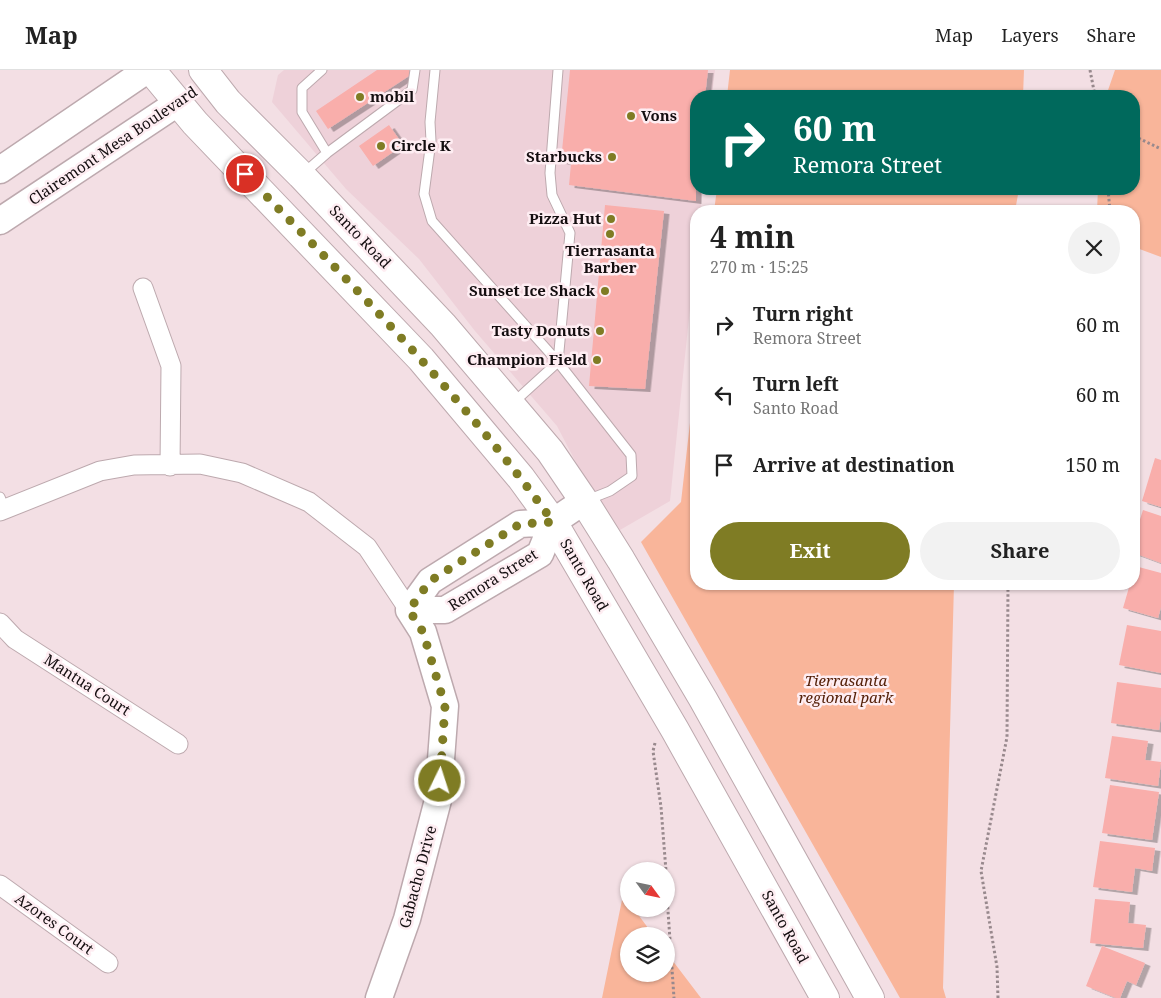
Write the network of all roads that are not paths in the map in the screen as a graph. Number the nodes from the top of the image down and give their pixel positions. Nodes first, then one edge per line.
1 (147, 70) edge
2 (151, 70) edge
3 (322, 70) edge
4 (415, 70) edge
5 (435, 70) edge
6 (558, 70) edge
7 (214, 73) edge
8 (179, 102) junction
9 (327, 153) junction
10 (0, 170) edge
11 (301, 175) junction
12 (0, 221) edge
13 (144, 288) dead end
14 (558, 362) junction
15 (512, 404) junction
16 (170, 466) junction
17 (584, 501) junction
18 (2, 506) edge
19 (553, 522) junction
20 (409, 610) junction
21 (0, 623) edge
22 (178, 744) dead end
23 (0, 886) edge
24 (108, 963) dead end
25 (380, 998) edge
26 (825, 998) edge
27 (870, 998) edge

1 - 10 street
2 - 8 main road, Santo Road
3 - 9 lane
4 - 9 lane
5 - 14 lane
6 - 14 lane
7 - 8 main road, Clairemont Mesa Boulevard
7 - 11 main road, Santo Road
8 - 12 street, Clairemont Mesa Boulevard
8 - 19 main road, Santo Road
9 - 11 lane
11 - 15 main road, Santo Road
13 - 16 street
14 - 15 lane
14 - 17 lane
15 - 17 main road, Santo Road
16 - 18 street
16 - 20 street
17 - 19 street
17 - 27 main road, Santo Road
19 - 20 street, Remora Street
19 - 20 street, Remora Street
19 - 26 main road, Santo Road
20 - 25 street, Gabacho Drive
21 - 22 street, Mantua Court
23 - 24 street, Azores Court

